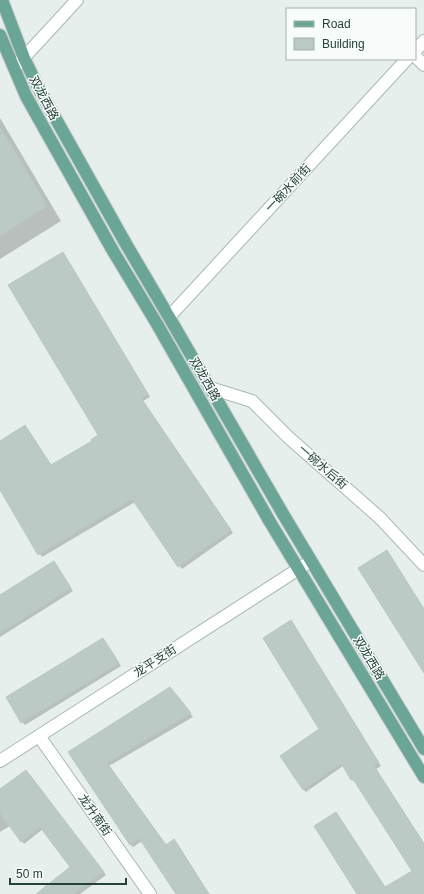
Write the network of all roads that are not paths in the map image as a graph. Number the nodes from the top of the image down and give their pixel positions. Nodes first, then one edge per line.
1 (2, 0) edge
2 (77, 0) edge
3 (0, 36) edge
4 (424, 41) edge
5 (416, 50) edge
6 (416, 57) edge
7 (24, 58) junction
8 (406, 60) edge
9 (424, 65) edge
10 (14, 68) junction
11 (169, 317) junction
12 (210, 388) junction
13 (311, 561) junction
14 (424, 565) edge
15 (299, 569) junction
16 (39, 736) junction
17 (424, 750) edge
18 (0, 762) edge
19 (424, 778) edge
20 (150, 894) edge

1 - 7 main road, 双龙西路
2 - 7 street
3 - 10 main road, 双龙西路
4 - 5 street
6 - 9 street
7 - 10 street
7 - 11 main road, 双龙西路
8 - 11 street, 一碗水前街
10 - 15 main road, 双龙西路
11 - 12 main road, 双龙西路
12 - 13 main road, 双龙西路
12 - 14 street, 一碗水后街
13 - 15 street, 龙平支街
13 - 17 main road, 双龙西路
15 - 16 street, 龙平支街
15 - 19 main road, 双龙西路
16 - 18 street, 龙平支街
16 - 20 street, 龙升南街

